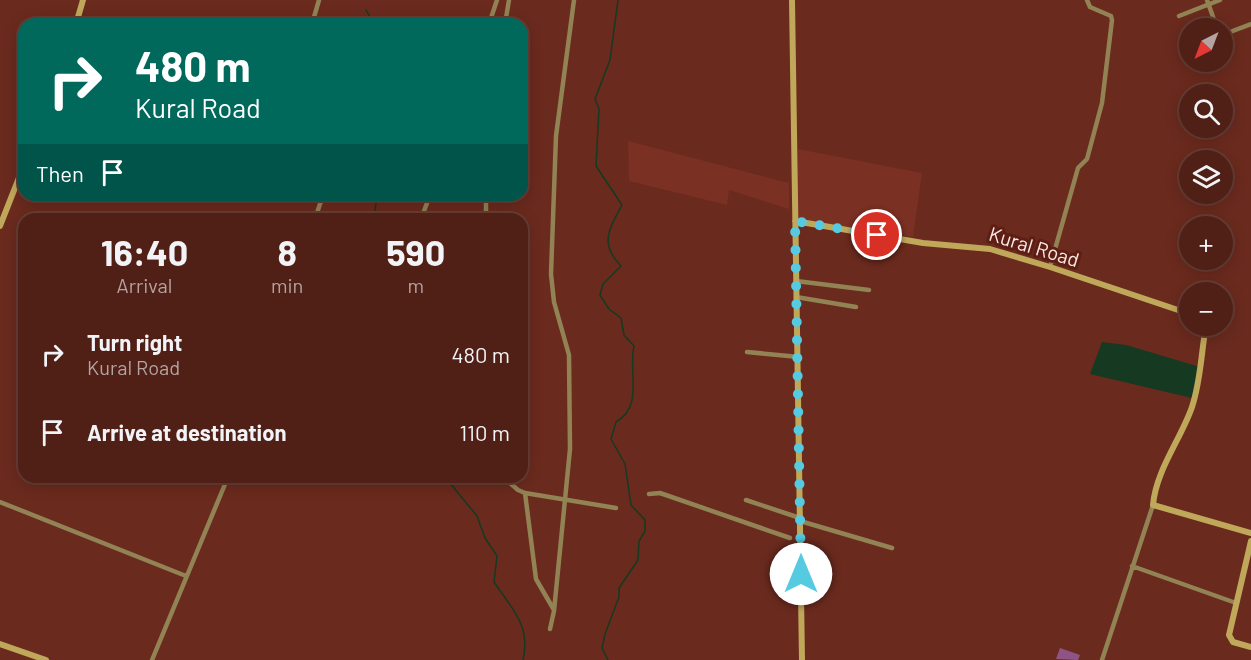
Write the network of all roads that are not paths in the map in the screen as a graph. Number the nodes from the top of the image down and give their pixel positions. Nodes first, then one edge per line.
1 (83, 0) edge
2 (319, 0) edge
3 (497, 0) edge
4 (509, 0) edge
5 (574, 0) edge
6 (792, 0) edge
7 (1087, 0) edge
8 (1220, 0) edge
9 (1208, 2) edge
10 (1179, 16) dead end
11 (78, 18) edge
12 (314, 18) edge
13 (491, 18) edge
14 (506, 18) edge
15 (1214, 18) edge
16 (1251, 24) edge
17 (1233, 31) edge
18 (18, 180) edge
19 (795, 221) junction
20 (0, 226) edge
21 (1050, 267) junction
22 (796, 281) junction
23 (869, 290) dead end
24 (796, 297) junction
25 (856, 307) dead end
26 (1179, 310) edge
27 (1204, 336) edge
28 (747, 352) dead end
29 (799, 357) junction
30 (225, 483) edge
31 (510, 483) edge
32 (525, 493) junction
33 (649, 494) dead end
34 (566, 498) junction
35 (746, 500) dead end
36 (0, 502) edge
37 (1154, 505) junction
38 (616, 508) dead end
39 (800, 520) junction
40 (1251, 533) edge
41 (1251, 541) edge
42 (801, 542) junction
43 (892, 548) dead end
44 (1132, 566) junction
45 (186, 576) junction
46 (1236, 603) junction
47 (554, 611) junction
48 (550, 628) dead end
49 (0, 644) edge
50 (1251, 647) edge
51 (46, 660) edge
52 (152, 660) edge
53 (802, 660) edge
54 (1102, 660) edge

1 - 11 street
2 - 12 street
3 - 13 street
4 - 14 street
5 - 34 street
6 - 19 street
7 - 21 street
8 - 9 street
9 - 10 street
9 - 15 street
16 - 17 street
18 - 20 street
19 - 21 street, Kural Road
19 - 22 street
21 - 26 street, Kural Road
22 - 23 street
22 - 24 street
24 - 25 street
24 - 29 street
27 - 37 street
28 - 29 street
29 - 39 street
30 - 45 street
31 - 32 street
32 - 34 street
32 - 47 street
33 - 42 street
34 - 38 street
34 - 47 street
35 - 39 street
36 - 45 street
37 - 40 street
37 - 44 street
39 - 42 street
39 - 43 street
41 - 46 street
42 - 53 street
44 - 46 street
44 - 54 street
45 - 52 street
46 - 50 street
47 - 48 street
49 - 51 street

